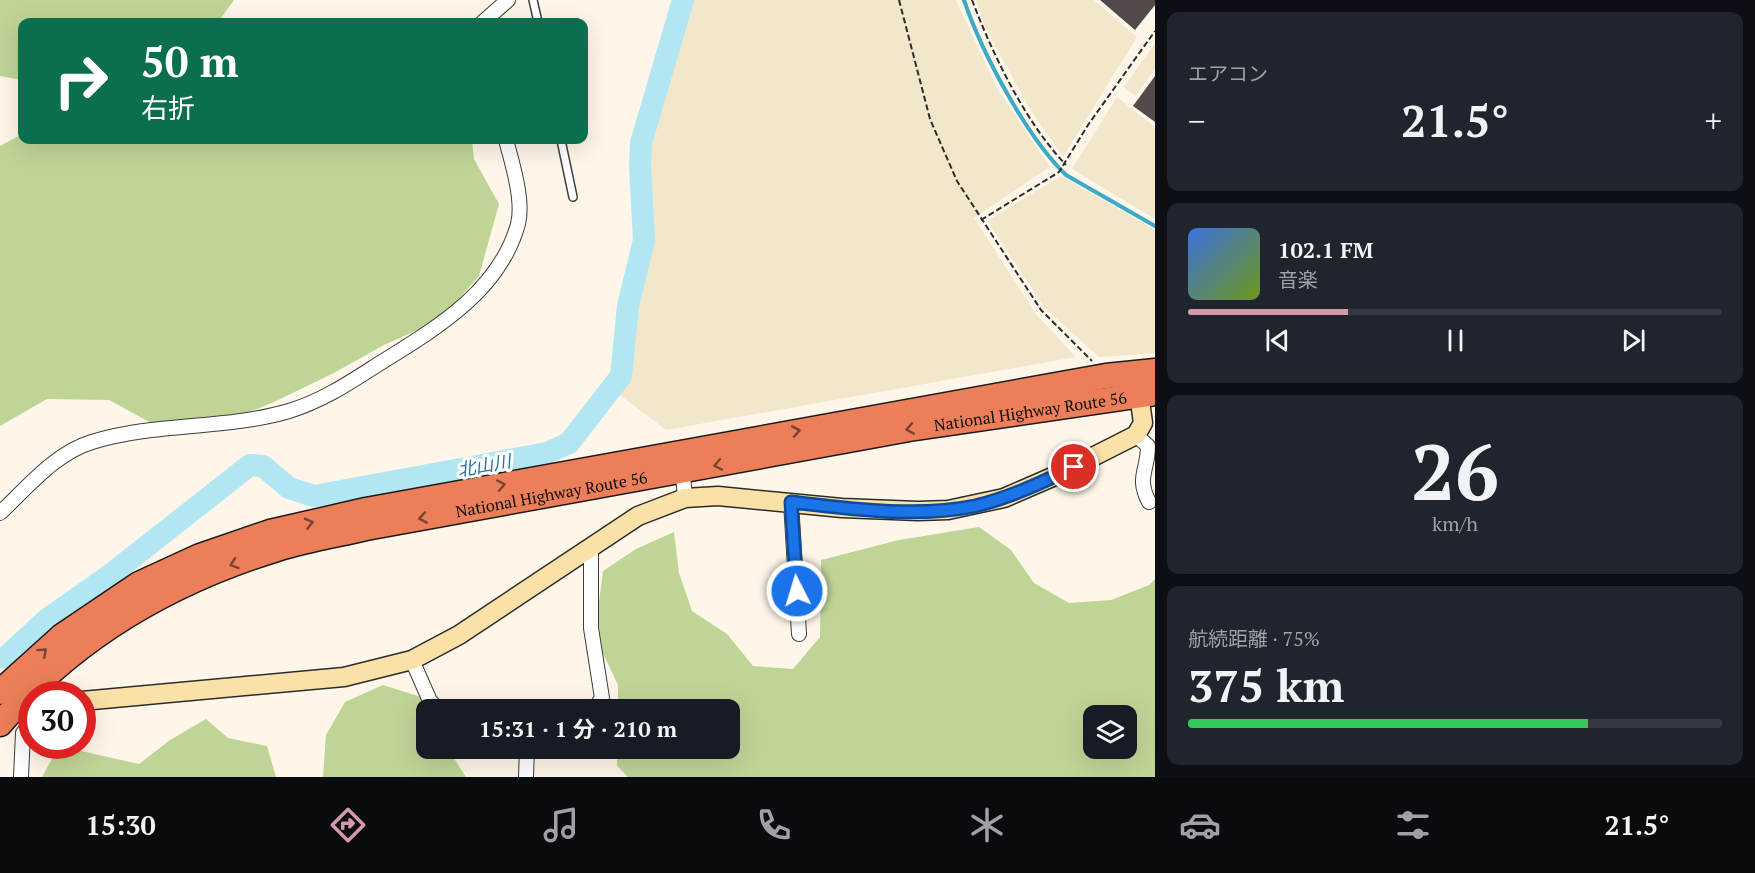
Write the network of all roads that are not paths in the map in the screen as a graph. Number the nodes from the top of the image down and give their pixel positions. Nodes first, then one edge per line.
1 (508, 0) edge
2 (533, 0) edge
3 (488, 18) edge
4 (537, 18) edge
5 (507, 144) edge
6 (562, 144) edge
7 (573, 196) dead end
8 (1155, 371) edge
9 (1147, 394) edge
10 (1155, 432) edge
11 (1139, 438) junction
12 (681, 461) junction
13 (685, 498) junction
14 (791, 502) junction
15 (1149, 502) dead end
16 (0, 513) edge
17 (591, 547) junction
18 (799, 634) dead end
19 (412, 660) junction
20 (29, 681) edge
21 (18, 697) edge
22 (429, 699) edge
23 (601, 699) edge
24 (96, 700) edge
25 (0, 724) edge
26 (22, 759) edge
27 (527, 759) edge
28 (21, 777) edge
29 (526, 777) edge

1 - 3 street
2 - 4 lane
5 - 16 street
6 - 7 lane
12 -> 8 highway, National Highway Route 56
9 - 11 street
9 -> 12 highway, National Highway Route 56
10 - 11 street
11 - 14 street
11 - 15 street
12 - 13 street
12 - 20 highway, National Highway Route 56
13 - 14 street
13 - 17 street
14 - 18 street
17 - 19 street
17 - 23 street
19 - 22 street
19 - 24 street
21 - 25 highway, National Highway Route 56
26 - 28 street
27 - 29 street

